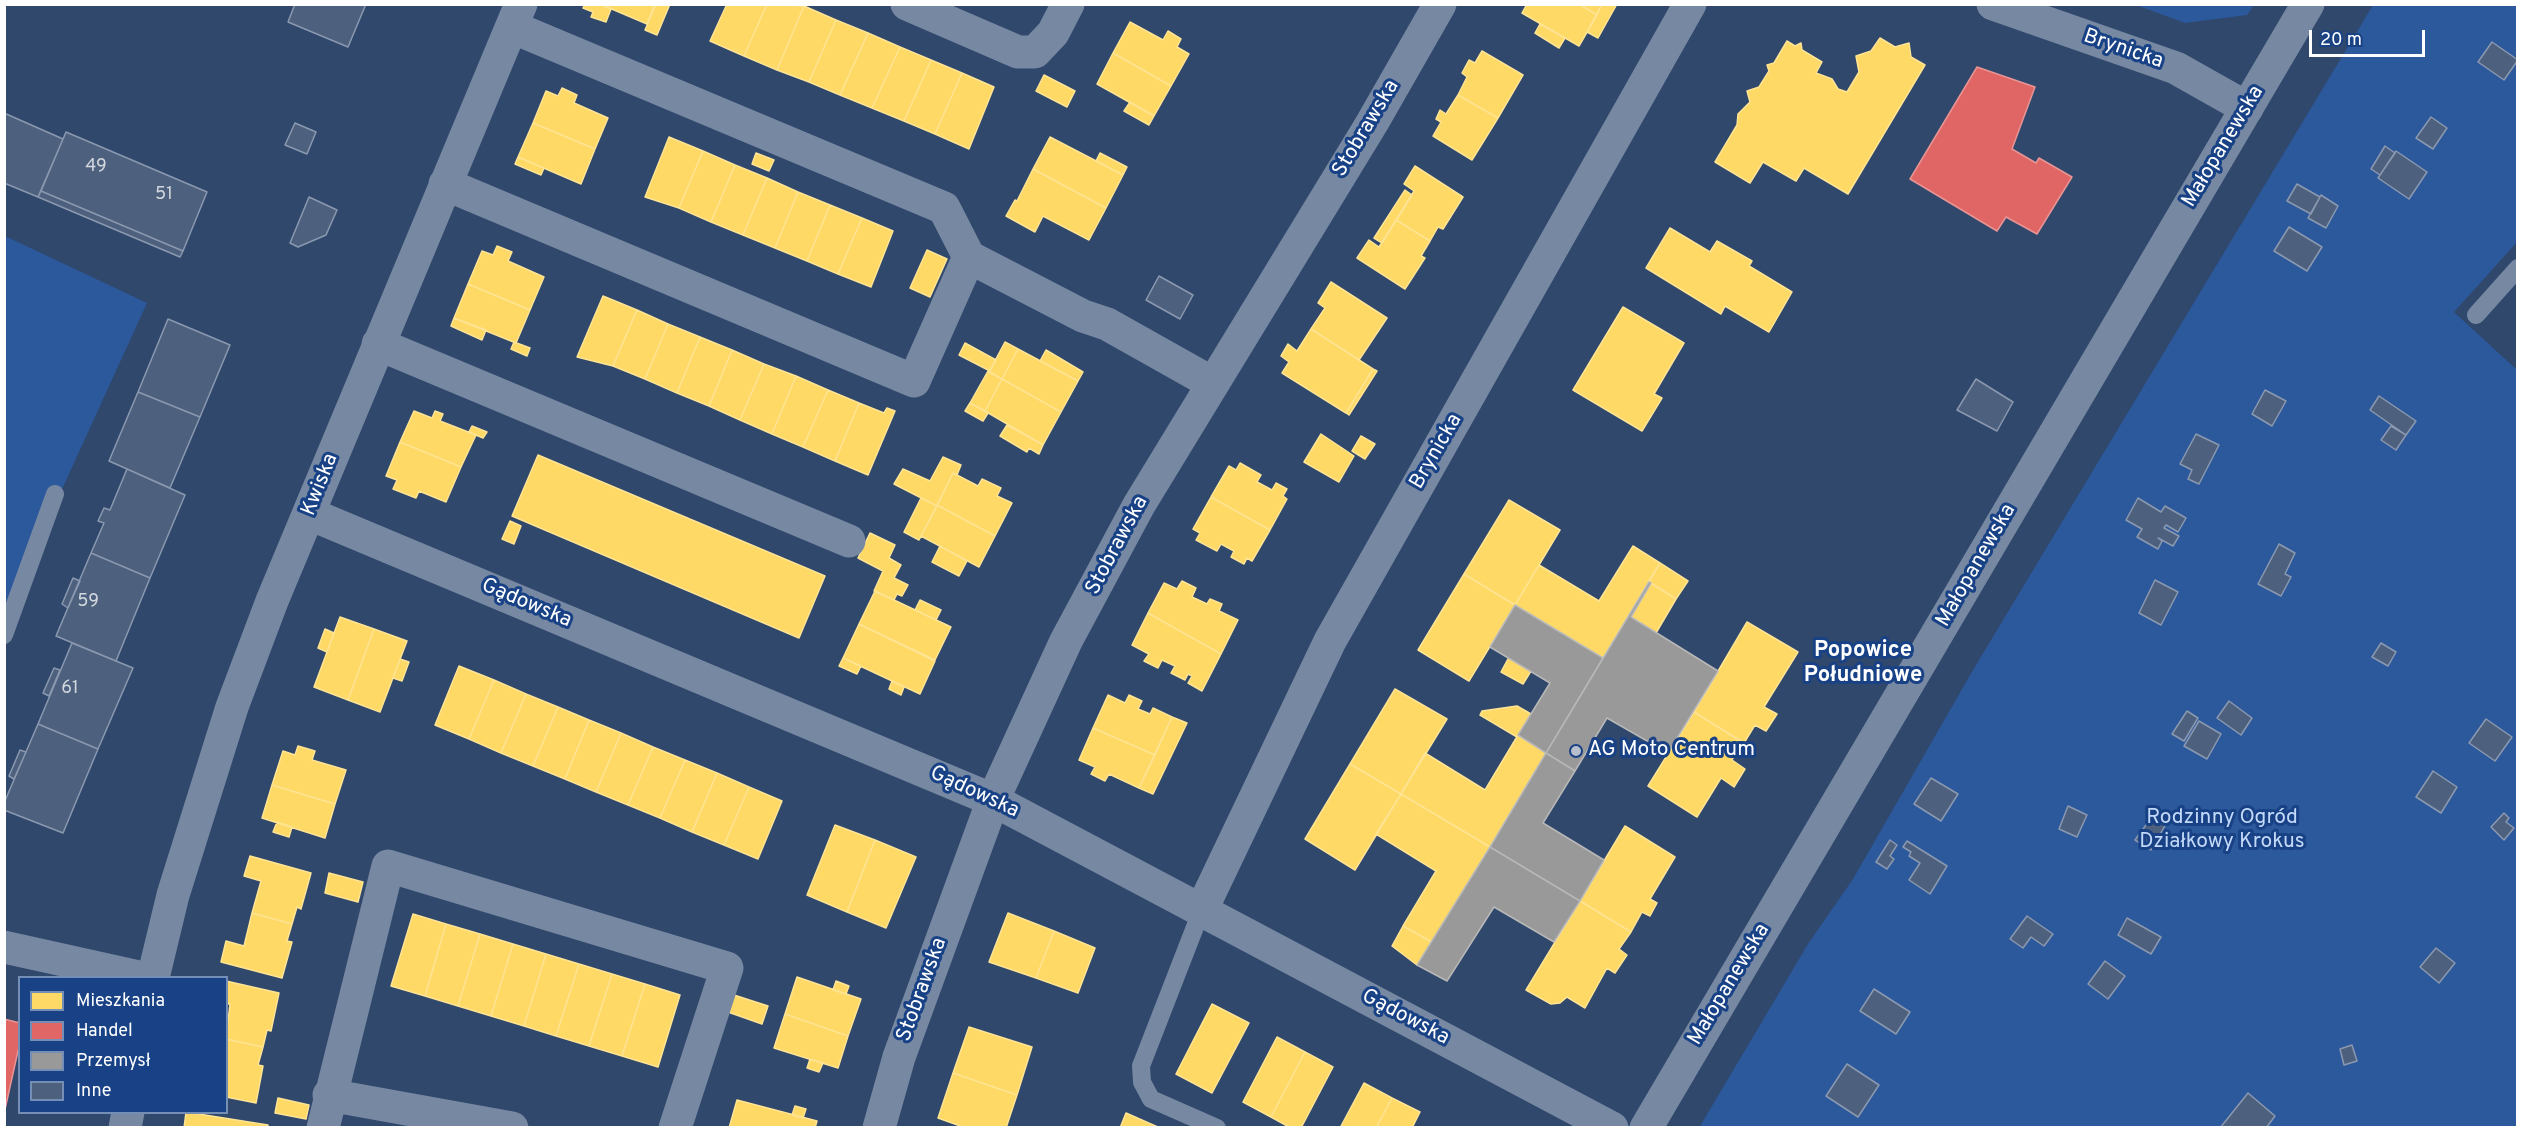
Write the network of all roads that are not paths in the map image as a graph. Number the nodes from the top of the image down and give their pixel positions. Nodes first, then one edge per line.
1 (907, 4) edge
2 (1068, 4) edge
3 (1440, 4) edge
4 (1690, 4) edge
5 (1994, 4) edge
6 (2308, 4) edge
7 (517, 16) edge
8 (2247, 108) junction
9 (445, 184) junction
10 (969, 257) junction
11 (2517, 268) edge
12 (2476, 315) dead end
13 (378, 344) junction
14 (1212, 383) junction
15 (55, 494) dead end
16 (310, 514) junction
17 (849, 540) dead end
18 (4, 635) edge
19 (993, 800) junction
20 (1202, 909) junction
21 (4, 947) edge
22 (135, 976) edge
23 (153, 976) edge
24 (329, 1095) junction
25 (323, 1128) edge
26 (512, 1128) edge
27 (675, 1128) edge
28 (879, 1128) edge
29 (1217, 1128) edge
30 (1612, 1128) edge
31 (1646, 1128) edge

1 - 2 street
3 - 14 street, Stobrawska
4 - 20 street, Brynicka
5 - 8 street, Brynicka
6 - 8 street, Małopanewska
7 - 9 street, Kwiska
7 - 10 street
8 - 31 street, Małopanewska
9 - 10 street
9 - 13 street, Kwiska
10 - 14 street
11 - 12 lane
13 - 16 street, Kwiska
13 - 17 street
14 - 19 street, Stobrawska
15 - 18 lane
16 - 19 street, Gądowska
16 - 23 street, Kwiska
19 - 20 street, Gądowska
19 - 28 street, Stobrawska
20 - 29 lane
20 - 30 street, Gądowska
21 - 22 street
24 - 25 street
24 - 26 street
24 - 27 street

